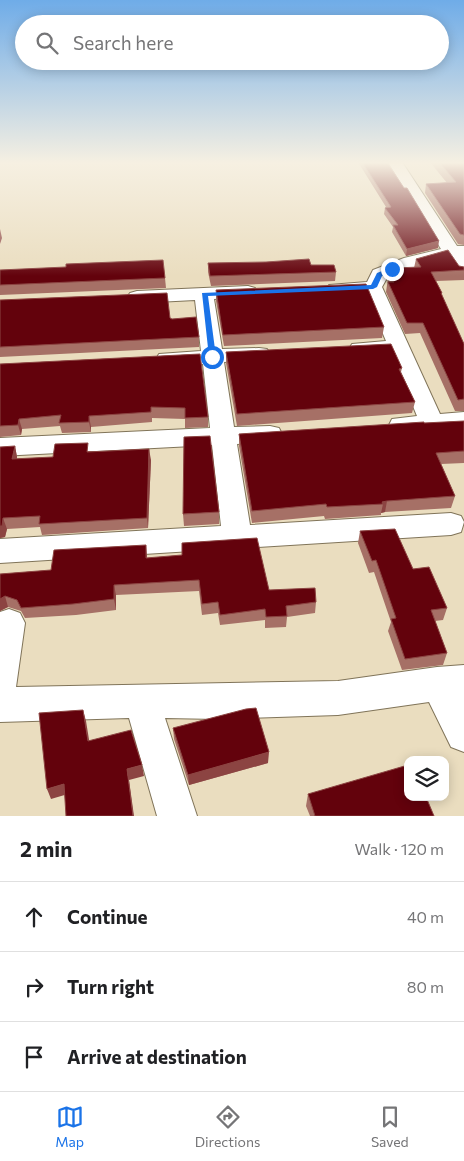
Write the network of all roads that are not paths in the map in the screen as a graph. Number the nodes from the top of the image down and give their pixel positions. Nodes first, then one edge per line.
1 (422, 200) edge
2 (458, 251) edge
3 (464, 270) edge
4 (373, 287) junction
5 (314, 290) edge
6 (264, 292) edge
7 (204, 294) junction
8 (117, 297) edge
9 (400, 346) junction
10 (341, 350) edge
11 (282, 353) edge
12 (212, 357) junction
13 (145, 360) edge
14 (464, 420) edge
15 (432, 423) junction
16 (382, 426) edge
17 (293, 432) edge
18 (223, 437) junction
19 (0, 447) edge
20 (451, 524) dead end
21 (237, 536) junction
22 (0, 551) edge
23 (9, 623) dead end
24 (451, 682) edge
25 (0, 684) edge
26 (142, 701) junction
27 (0, 705) edge
28 (464, 734) edge
29 (177, 816) edge

1 - 2 street
2 - 3 street
2 - 4 street
4 - 5 street
4 - 9 street
6 - 7 street
7 - 8 street
7 - 12 street
9 - 10 street
9 - 15 street
11 - 12 street
12 - 13 street
12 - 18 street
14 - 15 street
15 - 16 street
17 - 18 street
18 - 19 street
18 - 21 street
20 - 21 street
21 - 22 street
23 - 25 street
24 - 26 street
24 - 28 street
26 - 27 street
26 - 29 street

